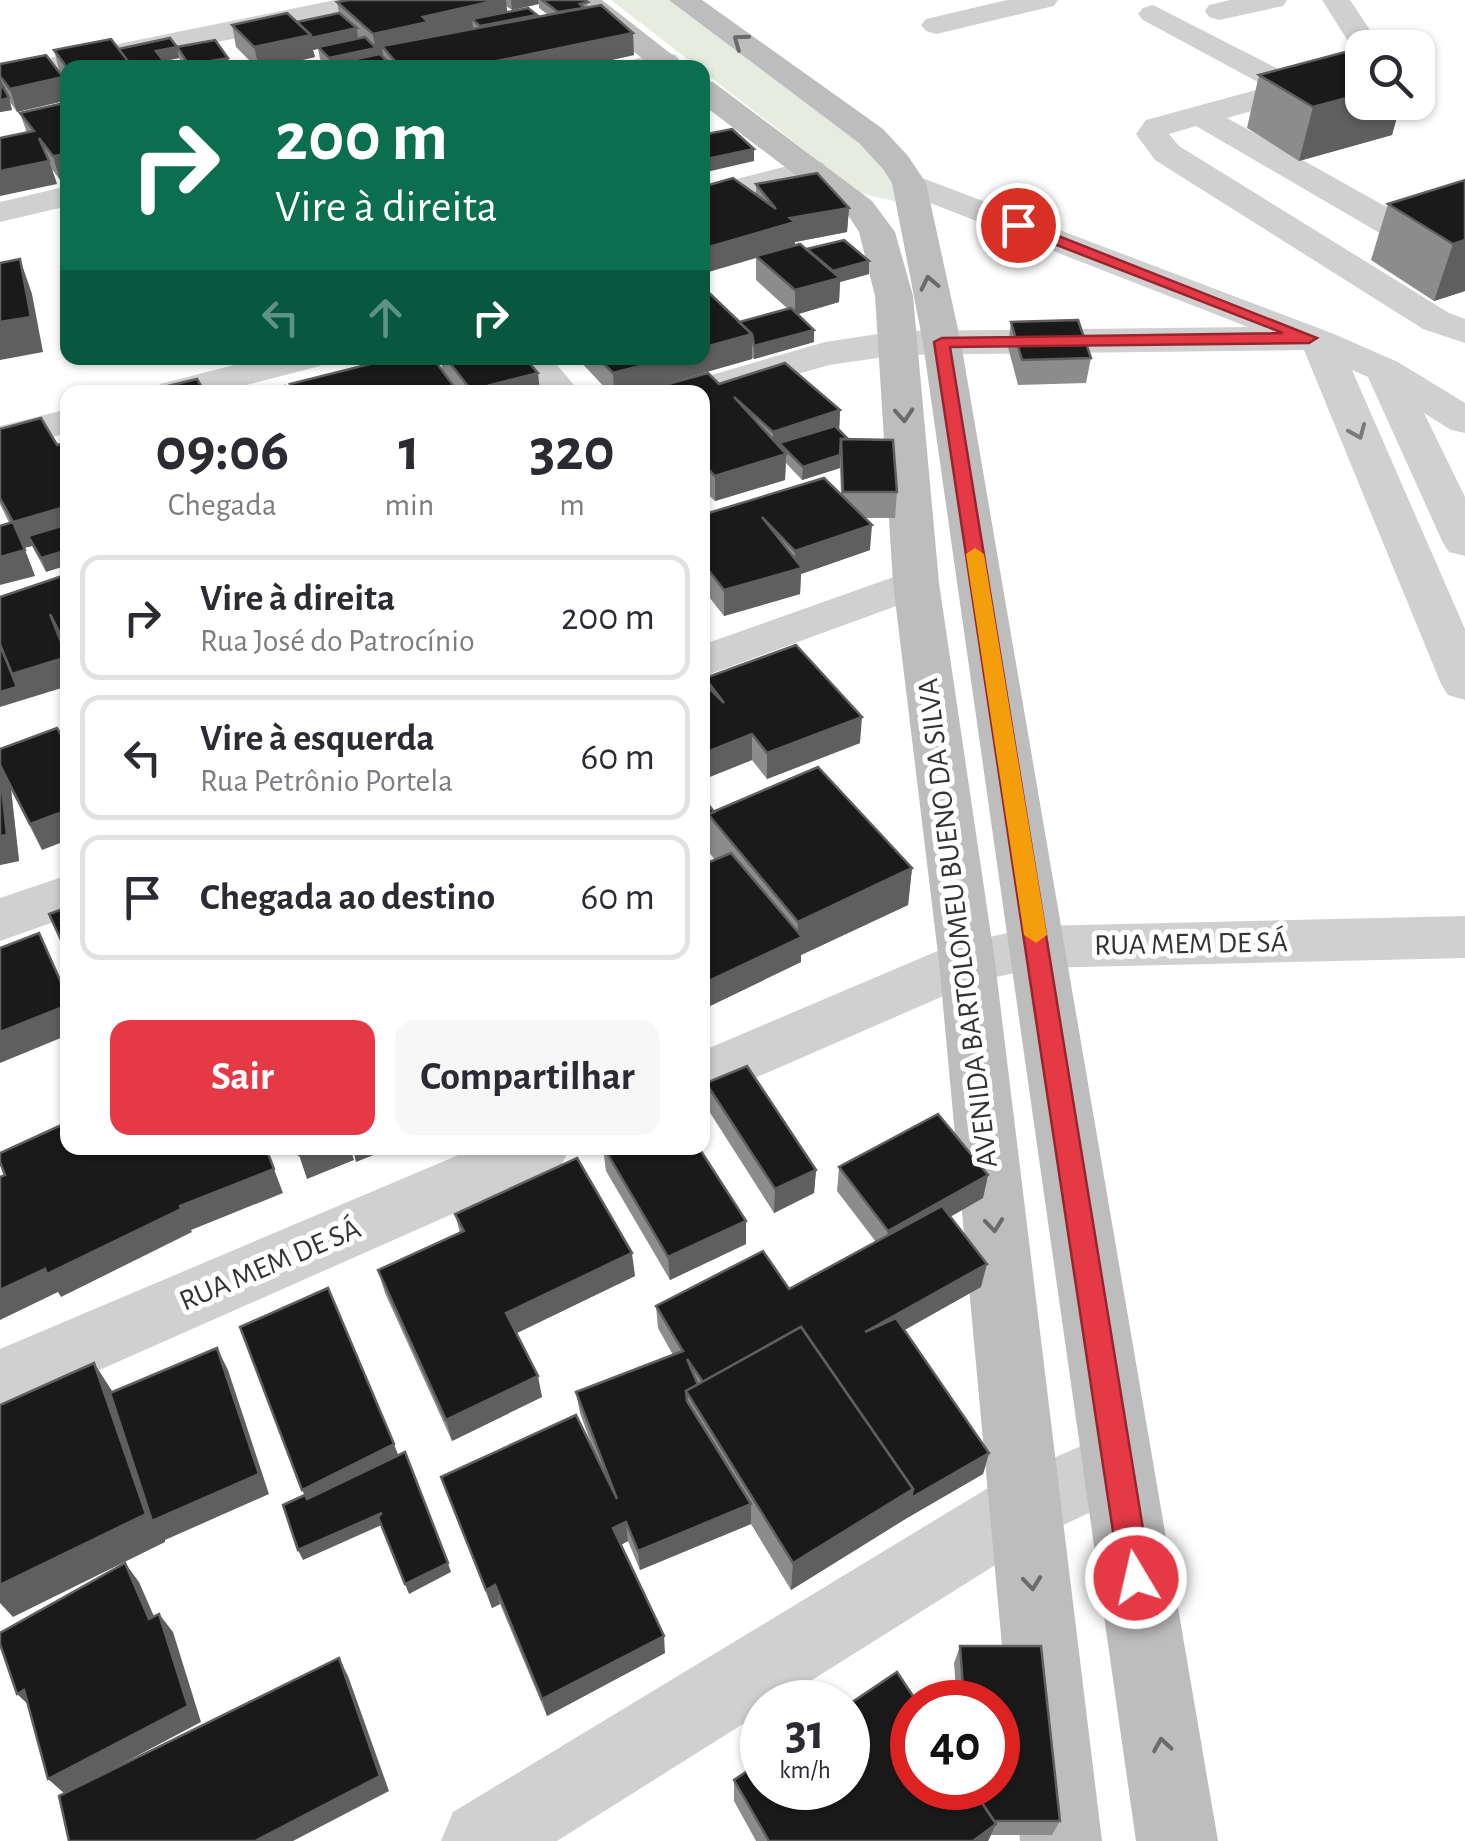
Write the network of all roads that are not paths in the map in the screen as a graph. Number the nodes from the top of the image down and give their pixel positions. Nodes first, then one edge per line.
1 (377, 0) edge
2 (584, 0) edge
3 (683, 0) edge
4 (1272, 0) edge
5 (1336, 0) edge
6 (1027, 2) edge
7 (1219, 11) dead end
8 (938, 12) edge
9 (1152, 14) dead end
10 (1355, 30) edge
11 (83, 60) edge
12 (664, 60) edge
13 (60, 65) edge
14 (1345, 76) edge
15 (0, 77) edge
16 (1296, 90) junction
17 (710, 94) edge
18 (1201, 116) junction
19 (811, 170) junction
20 (60, 198) edge
21 (710, 198) edge
22 (894, 198) junction
23 (0, 212) edge
24 (1415, 238) edge
25 (1465, 332) edge
26 (1314, 340) junction
27 (920, 343) junction
28 (537, 365) edge
29 (230, 367) edge
30 (1384, 370) junction
31 (190, 385) edge
32 (554, 385) edge
33 (710, 387) edge
34 (1465, 421) edge
35 (60, 422) edge
36 (0, 438) edge
37 (1465, 544) edge
38 (916, 584) junction
39 (710, 659) edge
40 (1465, 684) edge
41 (60, 898) edge
42 (0, 920) edge
43 (1465, 938) edge
44 (1038, 947) junction
45 (967, 962) junction
46 (710, 1073) edge
47 (523, 1155) edge
48 (0, 1382) edge
49 (1118, 1464) junction
50 (1024, 1507) junction
51 (482, 1841) edge
52 (1061, 1841) edge
53 (1176, 1841) edge

1 - 11 street
2 - 12 street, AVENIDA BARTOLOMEU BUENO DA SILVA
22 -> 3 street, AVENIDA BARTOLOMEU BUENO DA SILVA
4 - 7 street
5 - 10 street
6 - 8 street
9 - 16 street
13 - 15 street
14 - 16 street
16 - 18 street
17 - 19 street, AVENIDA BARTOLOMEU BUENO DA SILVA
18 - 24 street
18 - 25 street
19 - 21 street
19 - 22 street, AVENIDA BARTOLOMEU BUENO DA SILVA
20 - 23 street
22 - 26 street
22 - 27 street, AVENIDA BARTOLOMEU BUENO DA SILVA
26 - 27 street
26 - 30 street
26 -> 40 street
27 - 33 street
27 -> 38 street, AVENIDA BARTOLOMEU BUENO DA SILVA
27 - 44 street, AVENIDA BARTOLOMEU BUENO DA SILVA
28 - 32 street
29 - 31 street
30 - 34 street
30 - 37 street
35 - 36 street
38 - 39 street
38 - 45 street, AVENIDA BARTOLOMEU BUENO DA SILVA
41 - 42 street
43 - 44 street, RUA MEM DE SÁ
44 - 45 street, RUA MEM DE SÁ
44 - 49 street, AVENIDA BARTOLOMEU BUENO DA SILVA
45 - 46 street, RUA MEM DE SÁ
45 -> 50 street, AVENIDA BARTOLOMEU BUENO DA SILVA
47 - 48 street, RUA MEM DE SÁ
49 - 50 street
53 -> 49 street, AVENIDA BARTOLOMEU BUENO DA SILVA
50 - 51 street
50 -> 52 street, AVENIDA BARTOLOMEU BUENO DA SILVA

